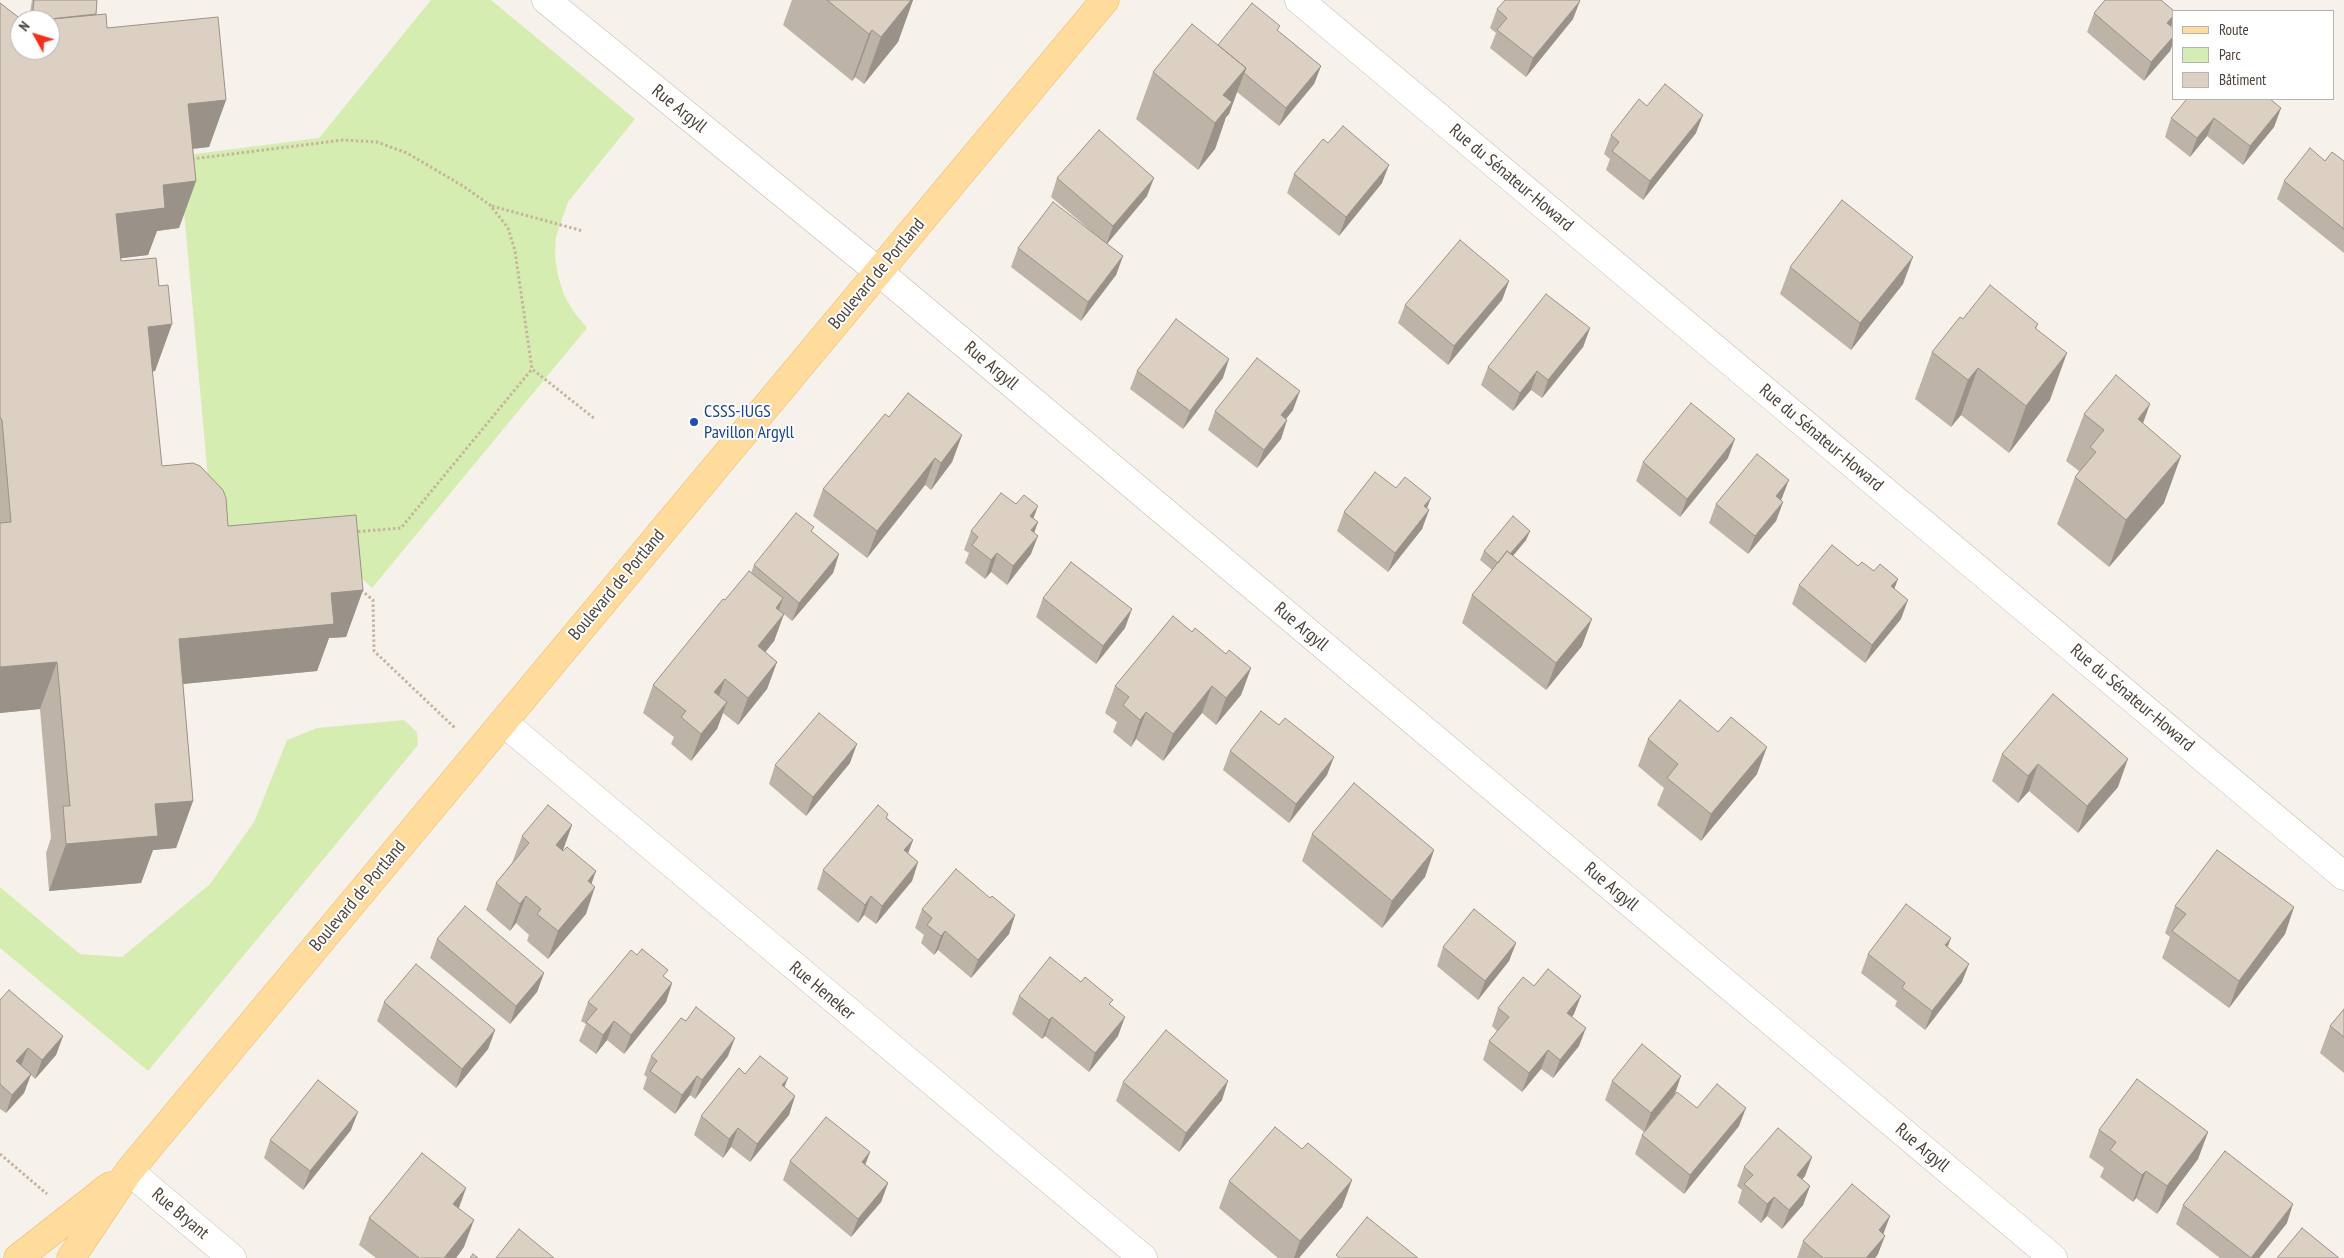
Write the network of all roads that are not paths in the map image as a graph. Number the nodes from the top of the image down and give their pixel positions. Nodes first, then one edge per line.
1 (546, 0) edge
2 (1105, 0) edge
3 (1299, 0) edge
4 (879, 272) junction
5 (502, 722) junction
6 (2344, 876) edge
7 (128, 1170) junction
8 (18, 1258) edge
9 (72, 1258) edge
10 (232, 1258) edge
11 (1143, 1258) edge
12 (2053, 1258) edge

1 - 4 street, Rue Argyll
2 - 4 main road, Boulevard de Portland
3 - 6 street, Rue du Sénateur-Howard
4 - 5 main road, Boulevard de Portland
4 - 12 street, Rue Argyll
5 - 7 main road, Boulevard de Portland
5 - 11 street, Rue Heneker
7 - 8 main road, Boulevard de Portland
7 - 9 main road, Boulevard de Portland
7 - 10 street, Rue Bryant

